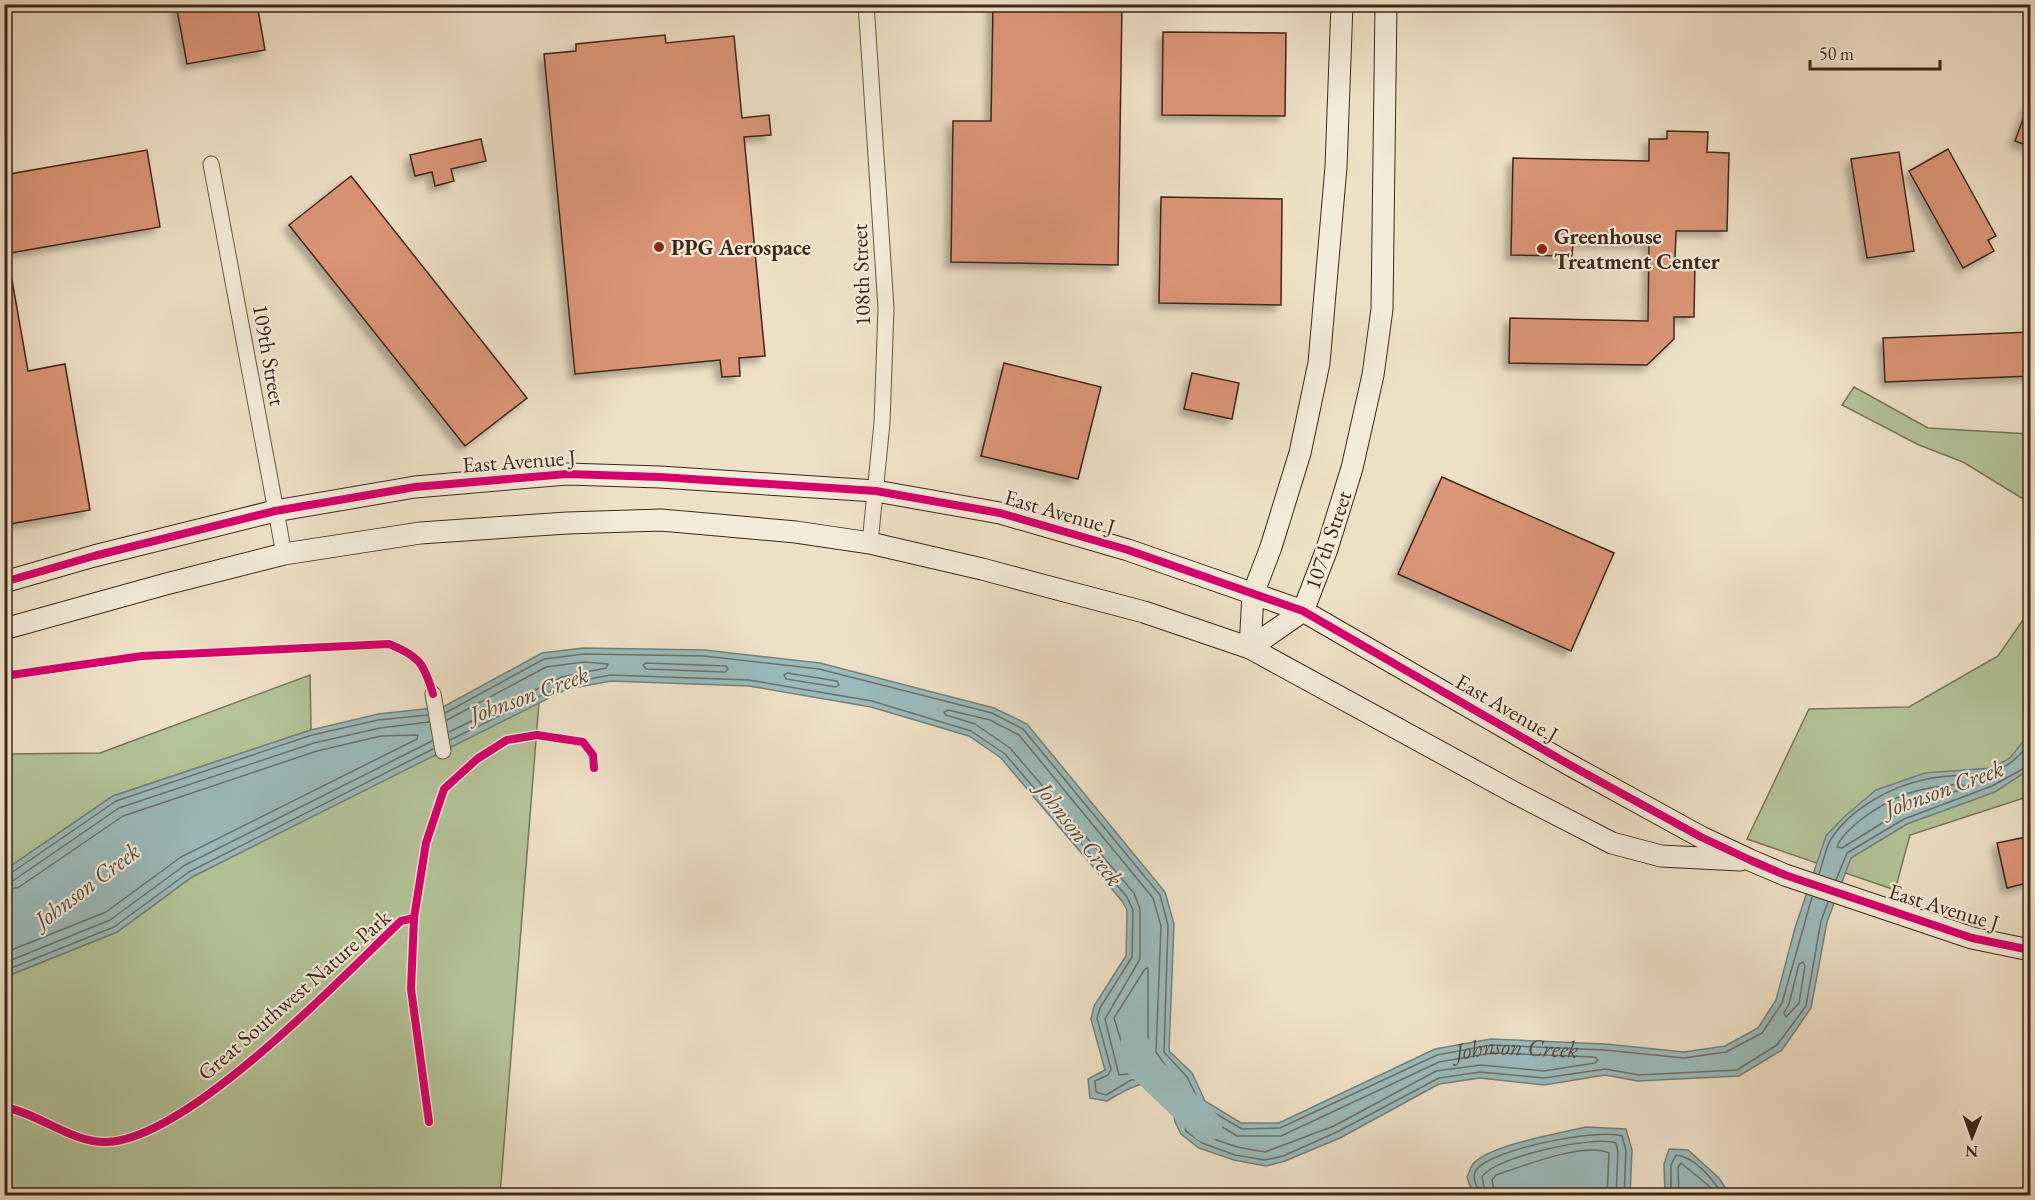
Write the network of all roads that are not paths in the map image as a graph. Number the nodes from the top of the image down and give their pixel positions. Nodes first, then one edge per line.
1 (866, 4) edge
2 (1342, 4) edge
3 (1386, 4) edge
4 (211, 164) dead end
5 (876, 490) junction
6 (275, 511) junction
7 (870, 543) junction
8 (284, 554) junction
9 (4, 582) edge
10 (1253, 594) junction
11 (1303, 611) junction
12 (4, 629) edge
13 (1250, 648) junction
14 (433, 693) dead end
15 (443, 751) dead end
16 (1750, 860) junction
17 (2031, 950) edge

1 - 5 street, 108th Street
2 - 10 street
3 - 11 street, 107th Street
4 - 6 street, 109th Street
5 - 6 street, East Avenue J
5 - 7 street, 108th Street
5 - 10 street, East Avenue J
6 - 8 street, 109th Street
6 - 9 street, East Avenue J
7 - 8 street, East Avenue J
7 - 13 street, East Avenue J
8 - 12 street, East Avenue J
10 - 11 street, East Avenue J
10 - 13 street
11 - 13 street, 107th Street
11 - 16 street, East Avenue J
13 - 16 street, East Avenue J
14 - 15 street
16 - 17 street, East Avenue J

